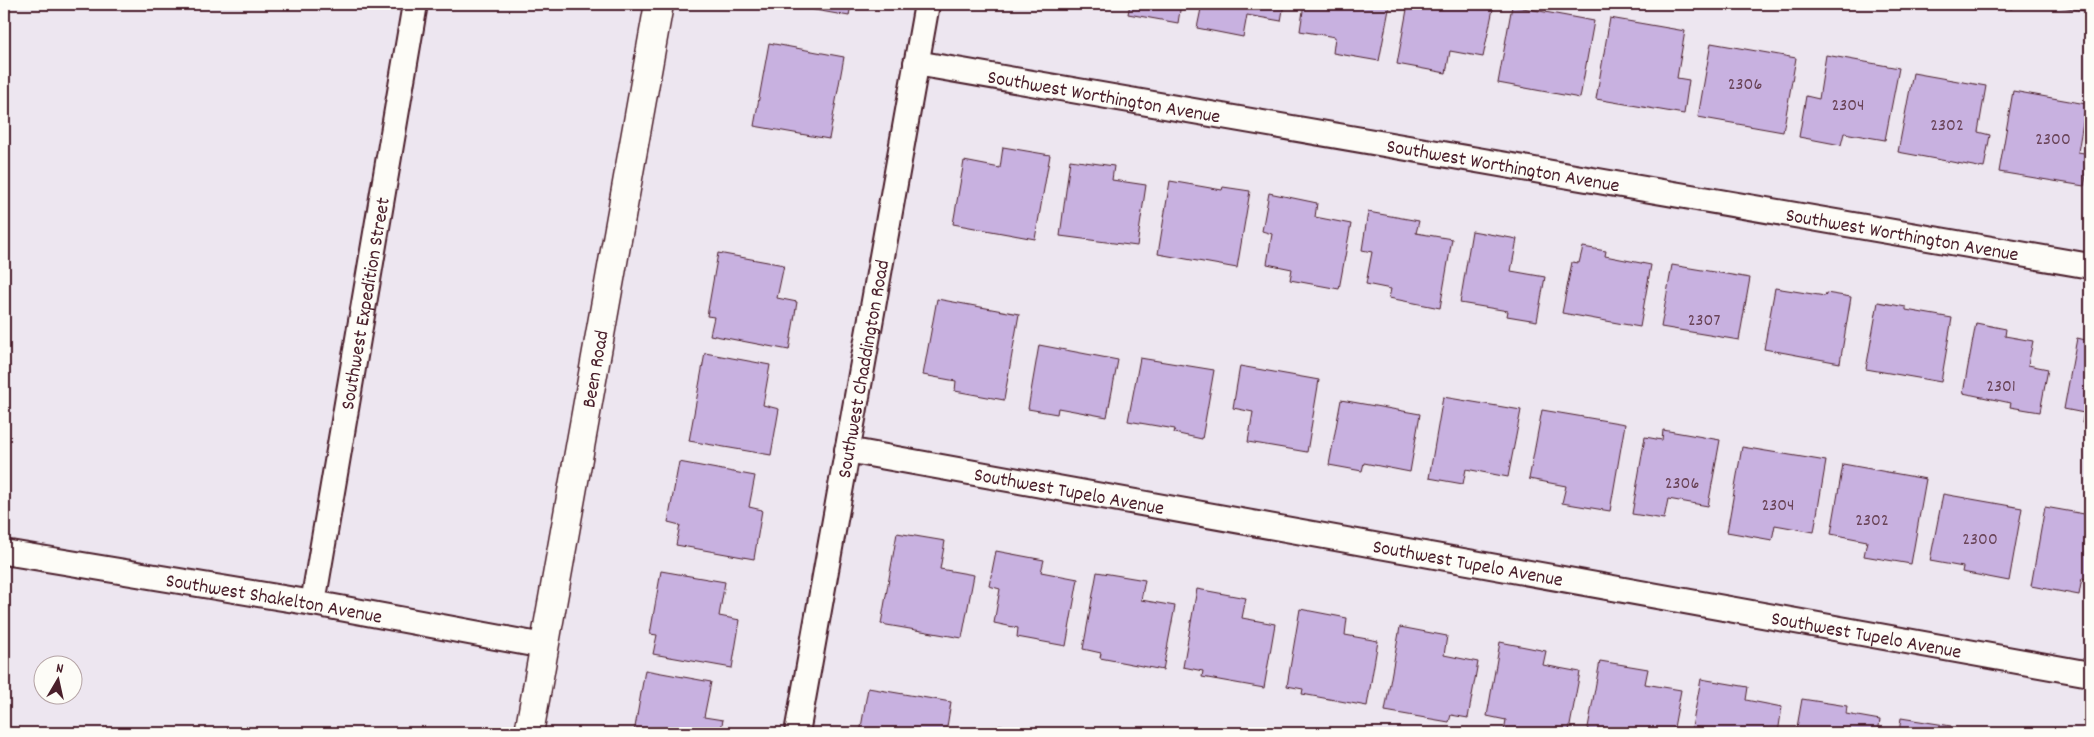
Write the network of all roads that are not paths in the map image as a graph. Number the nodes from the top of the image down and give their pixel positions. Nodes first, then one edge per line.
1 (415, 4) edge
2 (659, 4) edge
3 (927, 4) edge
4 (916, 63) junction
5 (2090, 266) edge
6 (847, 450) junction
7 (4, 552) edge
8 (313, 604) junction
9 (544, 646) junction
10 (2090, 674) edge
11 (529, 733) edge
12 (797, 733) edge

1 - 8 street, Southwest Expedition Street
2 - 9 street, Been Road
3 - 4 street, Southwest Chaddington Road
4 - 5 street, Southwest Worthington Avenue
4 - 6 street, Southwest Chaddington Road
6 - 10 street, Southwest Tupelo Avenue
6 - 12 street, Southwest Chaddington Road
7 - 8 street, Southwest Shakelton Avenue
8 - 9 street, Southwest Shakelton Avenue
9 - 11 street, Been Road

